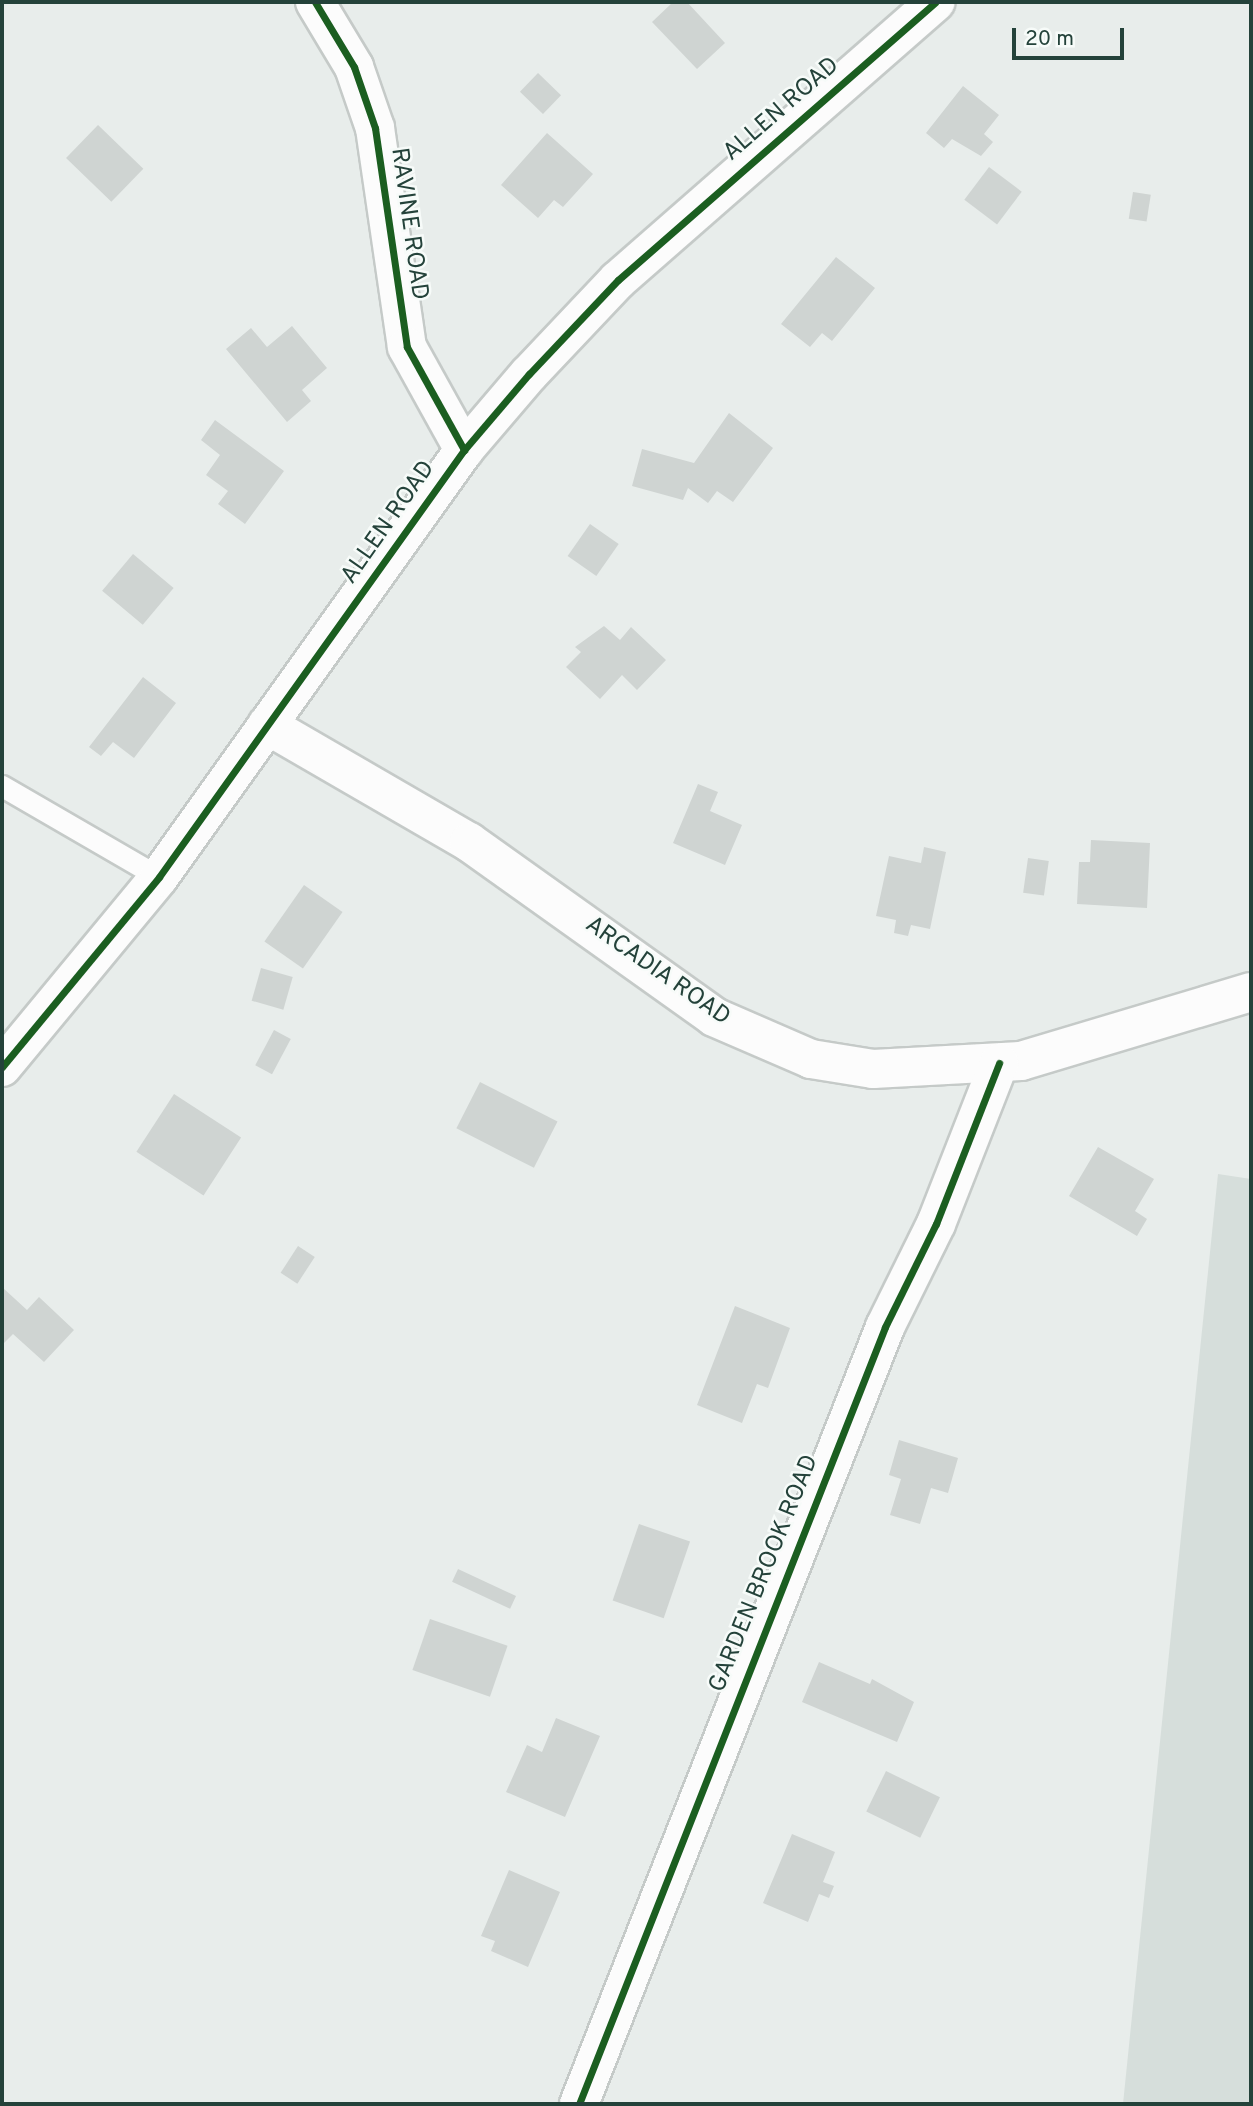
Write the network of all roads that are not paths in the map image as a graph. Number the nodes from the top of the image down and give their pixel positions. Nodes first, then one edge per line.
1 (315, 2) edge
2 (934, 2) edge
3 (464, 450) junction
4 (267, 725) junction
5 (2, 786) edge
6 (159, 877) junction
7 (1251, 992) edge
8 (999, 1063) junction
9 (2, 1067) edge
10 (579, 2104) edge

1 - 3 street, RAVINE ROAD
2 - 3 street, ALLEN ROAD
3 - 4 street, ALLEN ROAD
4 - 6 street, ALLEN ROAD
4 - 8 street, ARCADIA ROAD
5 - 6 lane
6 - 9 street, ALLEN ROAD
7 - 8 street, ARCADIA ROAD
8 - 10 street, GARDEN BROOK ROAD

